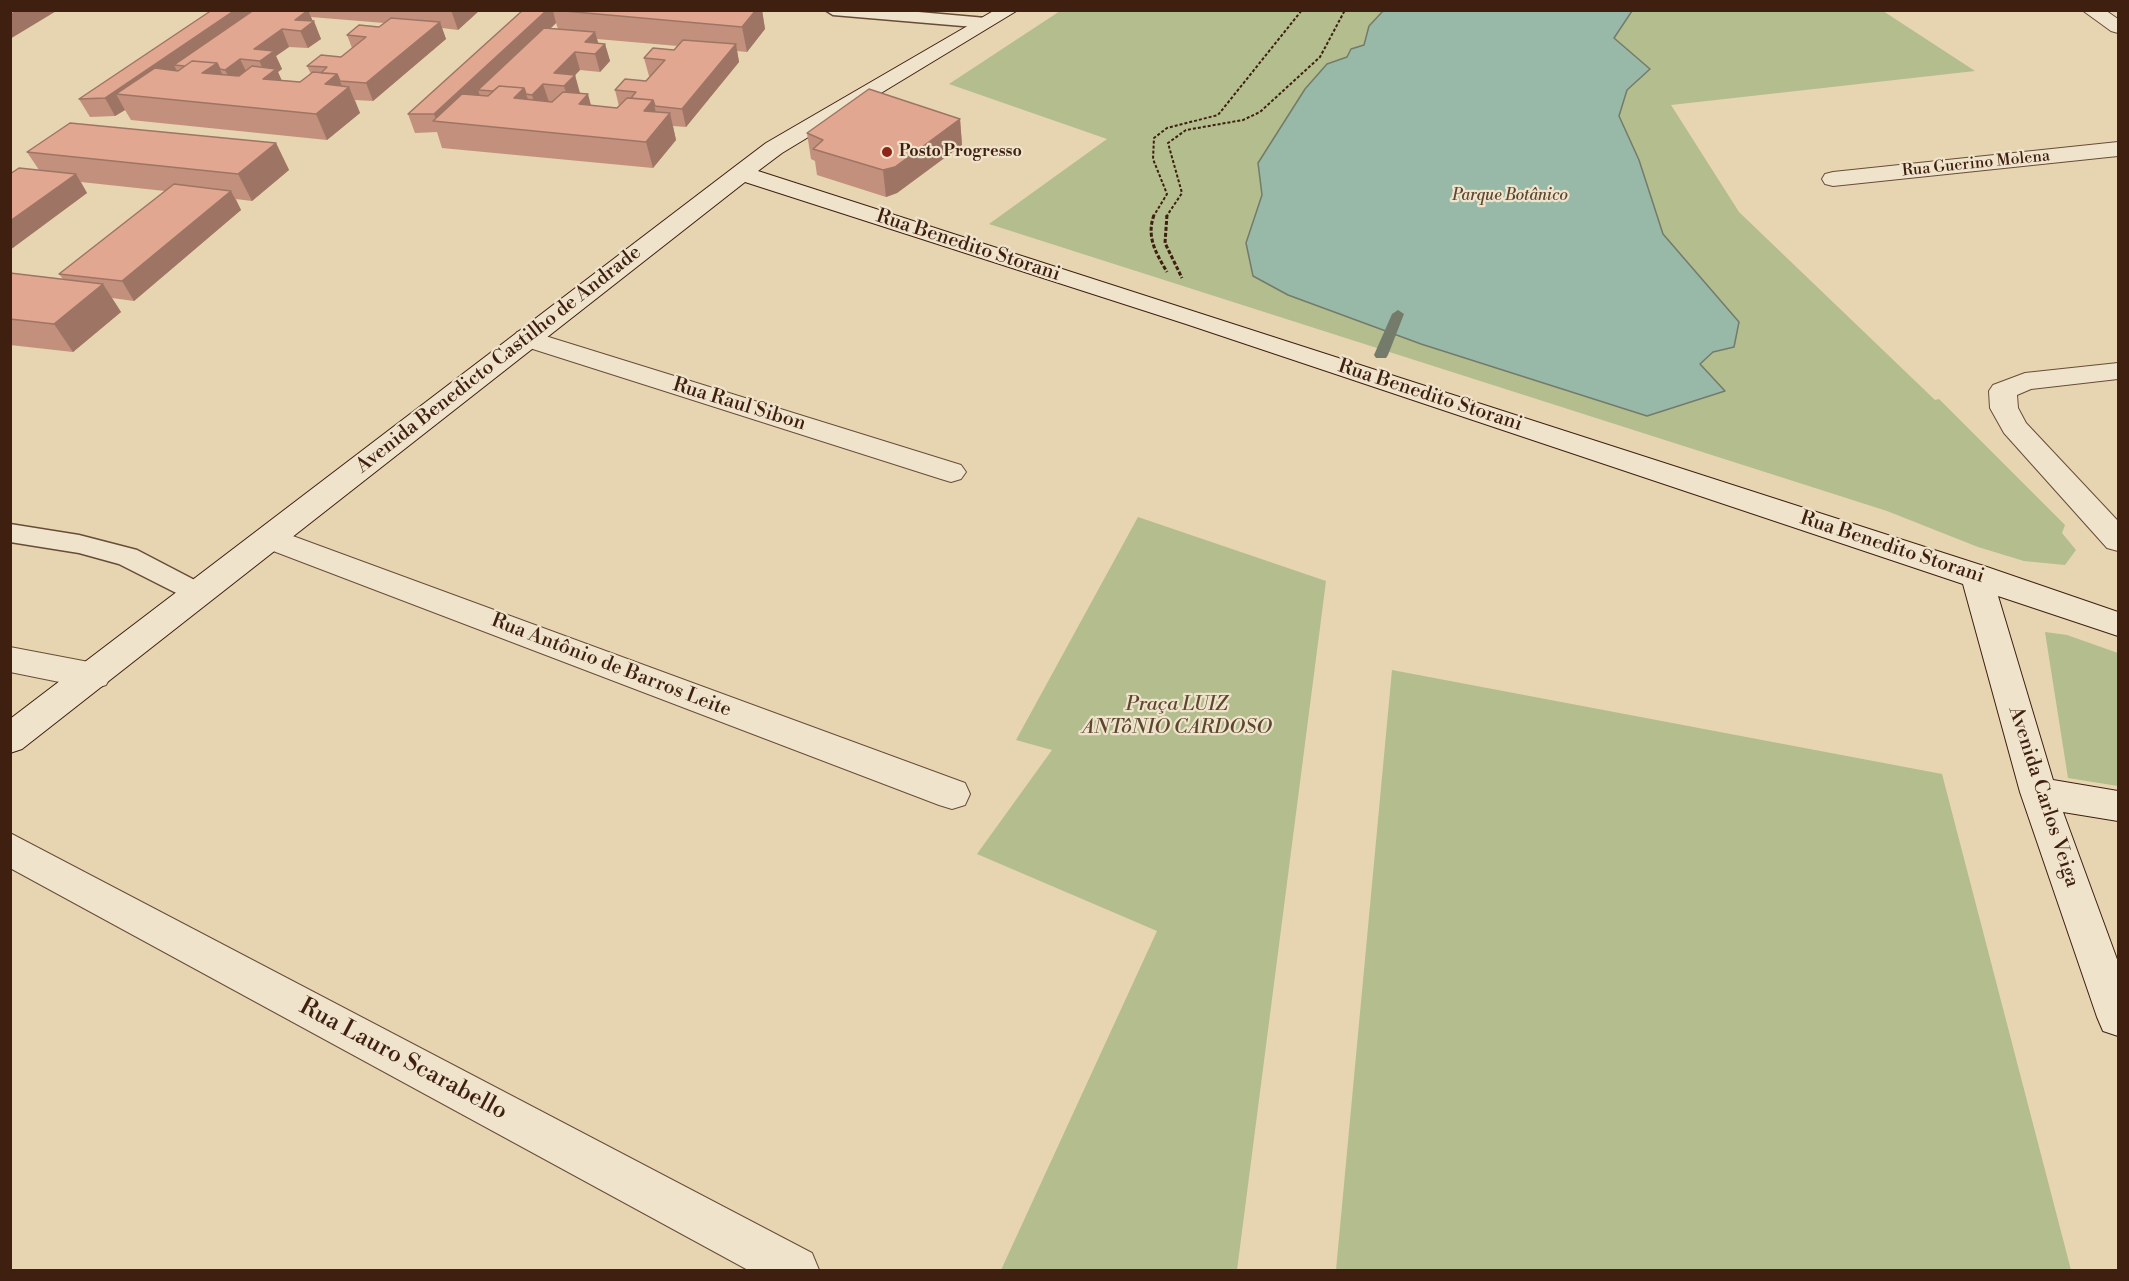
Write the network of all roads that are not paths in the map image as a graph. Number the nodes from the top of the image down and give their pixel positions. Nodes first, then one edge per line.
1 (833, 10) edge
2 (2091, 10) edge
3 (840, 11) edge
4 (998, 14) edge
5 (2118, 27) edge
6 (2118, 149) edge
7 (741, 173) junction
8 (1833, 179) dead end
9 (526, 338) junction
10 (2118, 371) edge
11 (951, 472) dead end
12 (10, 533) edge
13 (271, 538) junction
14 (2118, 540) edge
15 (1976, 575) junction
16 (198, 594) junction
17 (2118, 624) edge
18 (10, 659) edge
19 (94, 675) junction
20 (10, 739) edge
21 (2038, 792) junction
22 (952, 794) dead end
23 (2118, 806) edge
24 (10, 849) edge
25 (2118, 1017) edge
26 (795, 1270) edge

1 - 3 lane
2 - 5 main road
3 - 4 lane
4 - 7 main road, Avenida Benedicto Castilho de Andrade
6 - 8 main road, Rua Guerino Molena
7 - 9 main road, Avenida Benedicto Castilho de Andrade
7 - 15 main road, Rua Benedito Storani
9 - 11 main road, Rua Raul Sibon
9 - 13 main road, Avenida Benedicto Castilho de Andrade
10 - 14 main road
12 - 16 lane
13 - 16 main road, Avenida Benedicto Castilho de Andrade
13 - 22 main road, Rua Antônio de Barros Leite
15 - 17 main road, Rua Benedito Storani
15 - 21 main road, Avenida Carlos Veiga
16 - 19 main road, Avenida Benedicto Castilho de Andrade
18 - 19 main road
19 - 20 main road, Avenida Benedicto Castilho de Andrade
21 - 23 main road
21 - 25 main road, Avenida Carlos Veiga
24 - 26 main road, Rua Lauro Scarabello

